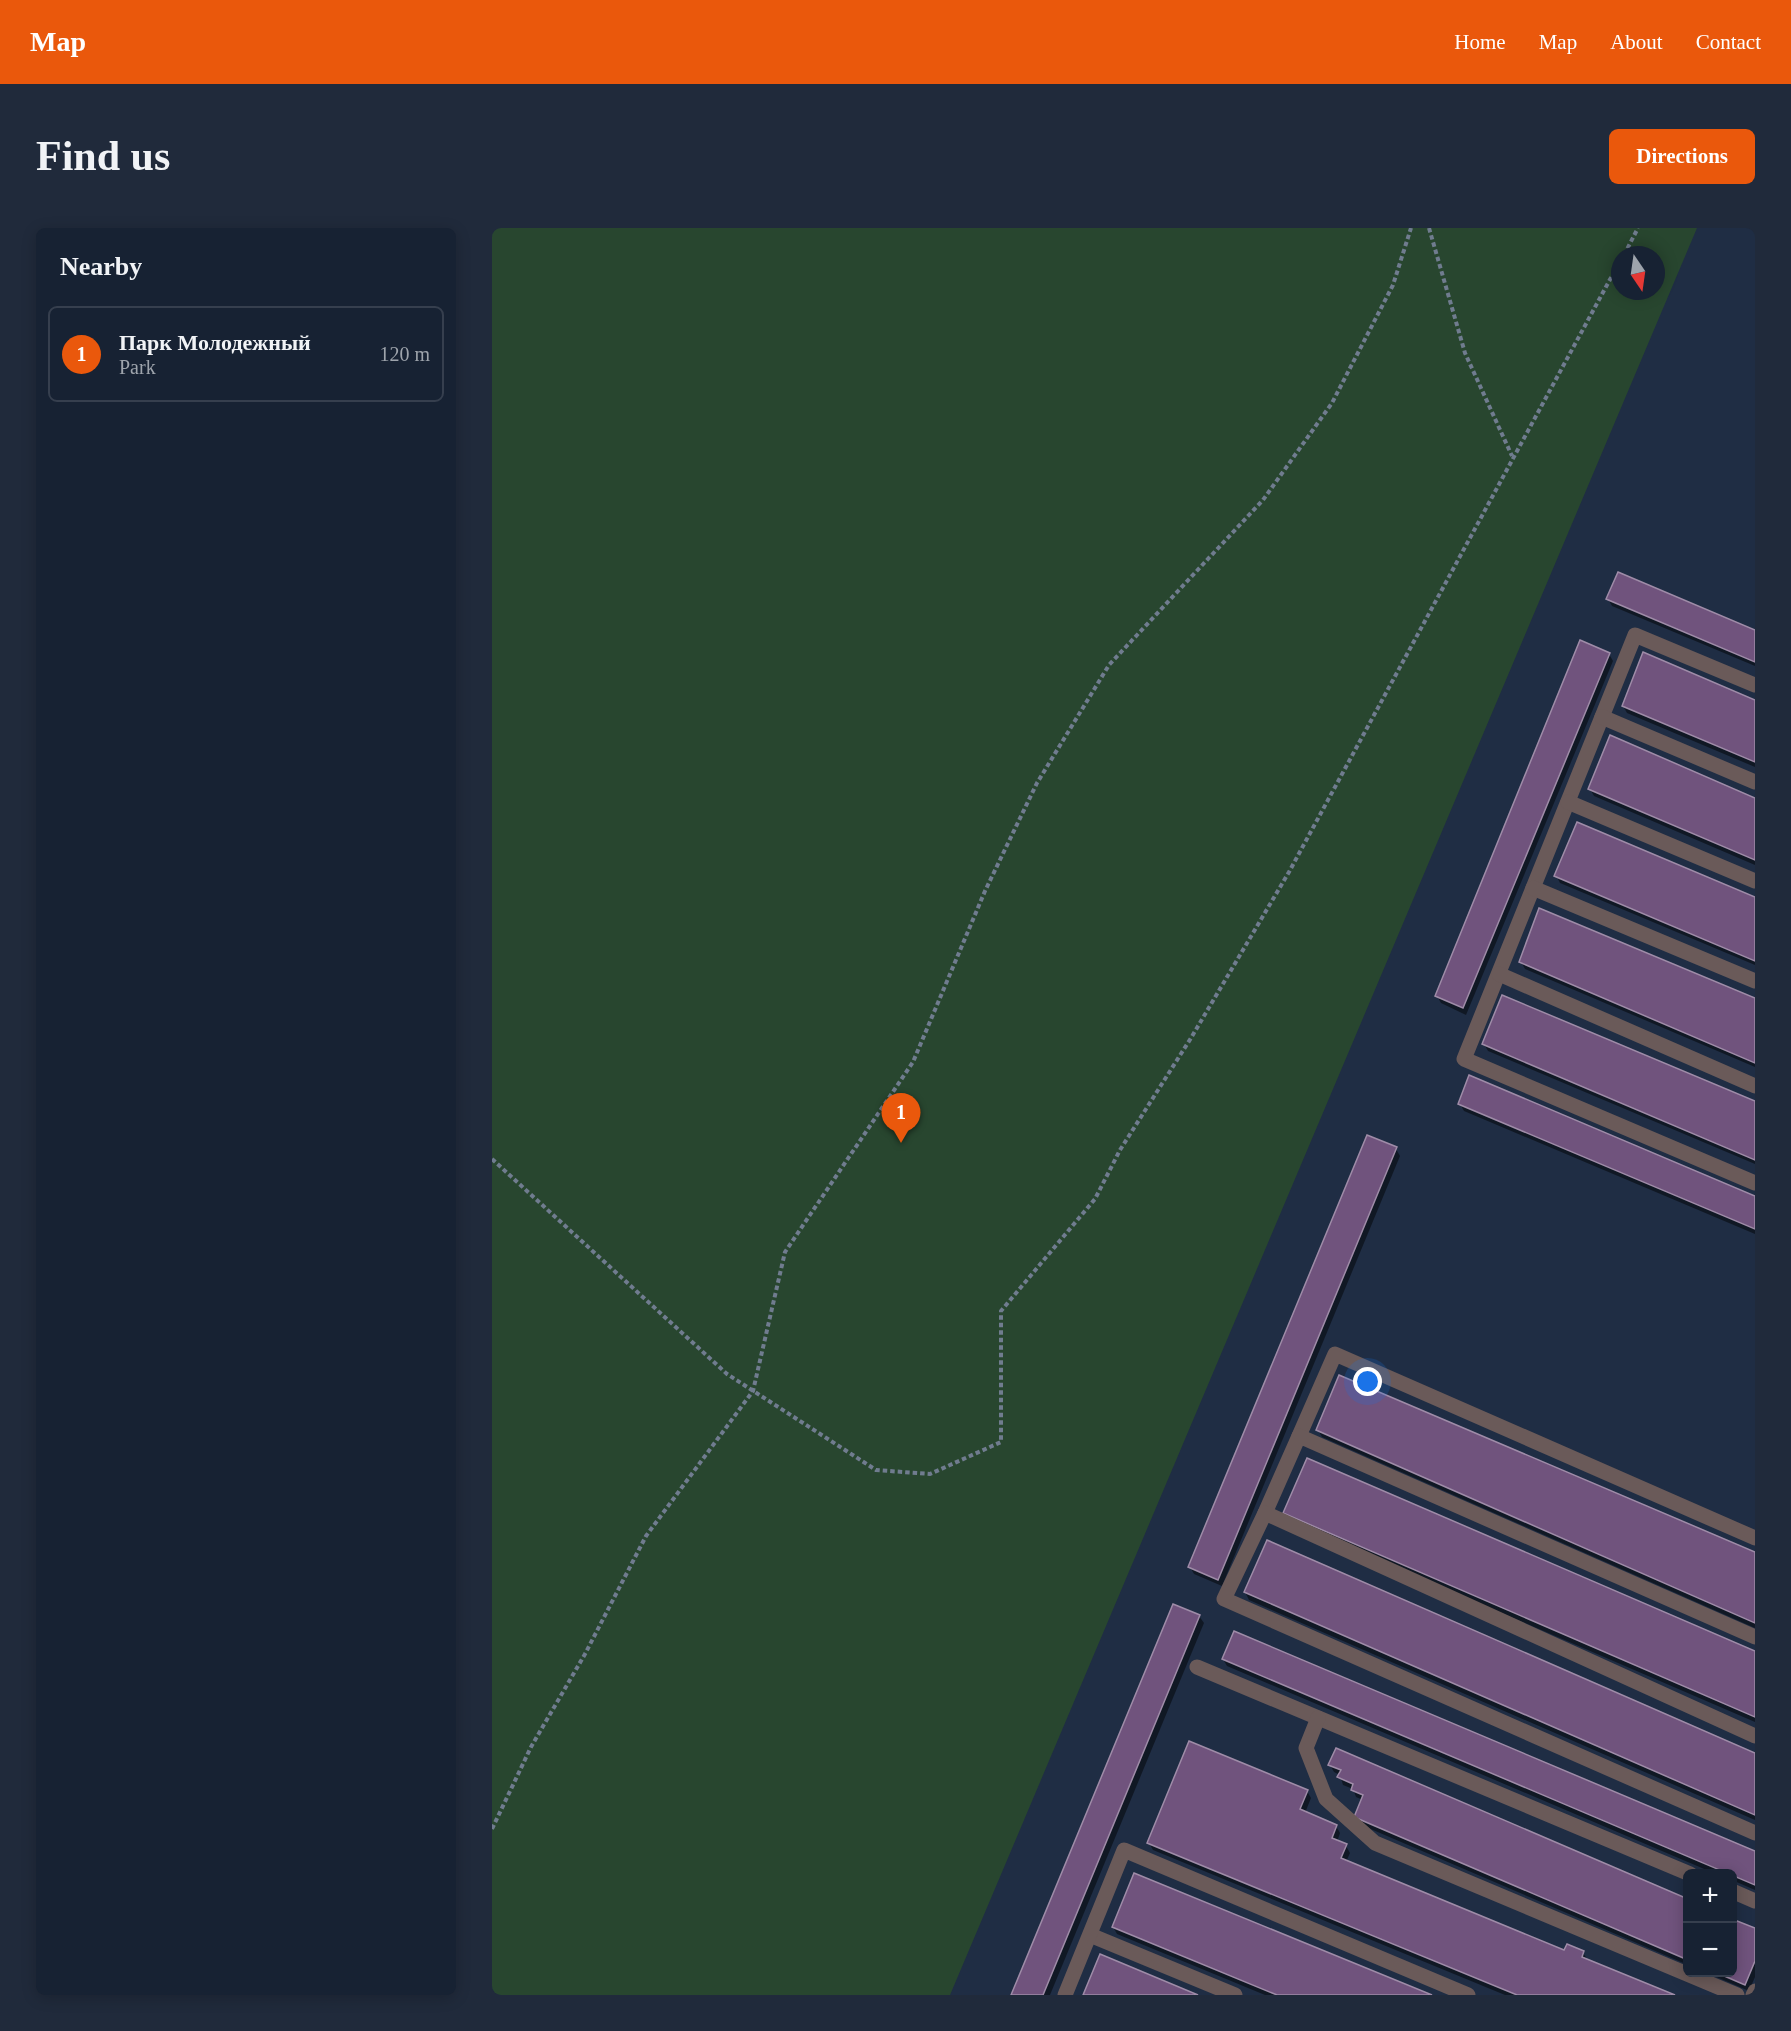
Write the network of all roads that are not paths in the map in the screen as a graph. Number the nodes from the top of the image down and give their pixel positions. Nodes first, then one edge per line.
1 (1755, 685) edge
2 (1602, 717) junction
3 (1755, 782) edge
4 (1568, 802) junction
5 (1755, 881) edge
6 (1533, 888) junction
7 (1498, 974) junction
8 (1755, 981) edge
9 (1755, 1086) edge
10 (1755, 1183) edge
11 (1299, 1436) junction
12 (1264, 1513) junction
13 (1755, 1538) edge
14 (1755, 1637) edge
15 (1197, 1667) dead end
16 (1318, 1718) junction
17 (1755, 1736) edge
18 (1755, 1833) edge
19 (1683, 1871) edge
20 (1737, 1893) edge
21 (1755, 1901) edge
22 (1090, 1935) junction
23 (1755, 1990) edge
24 (1065, 1995) edge
25 (1236, 1995) edge
26 (1468, 1995) edge
27 (1737, 1995) edge
28 (1753, 1995) edge

1 - 2 lane
2 - 3 lane
2 - 4 lane
4 - 5 lane
4 - 6 lane
6 - 7 lane
6 - 8 lane
7 - 9 lane
7 - 10 lane
11 - 12 lane
11 - 13 lane
11 - 14 lane
12 - 17 lane
12 - 18 lane
15 - 16 lane
16 - 19 lane
16 - 27 lane
20 - 21 lane
22 - 24 lane
22 - 25 lane
22 - 26 lane
23 - 28 lane

